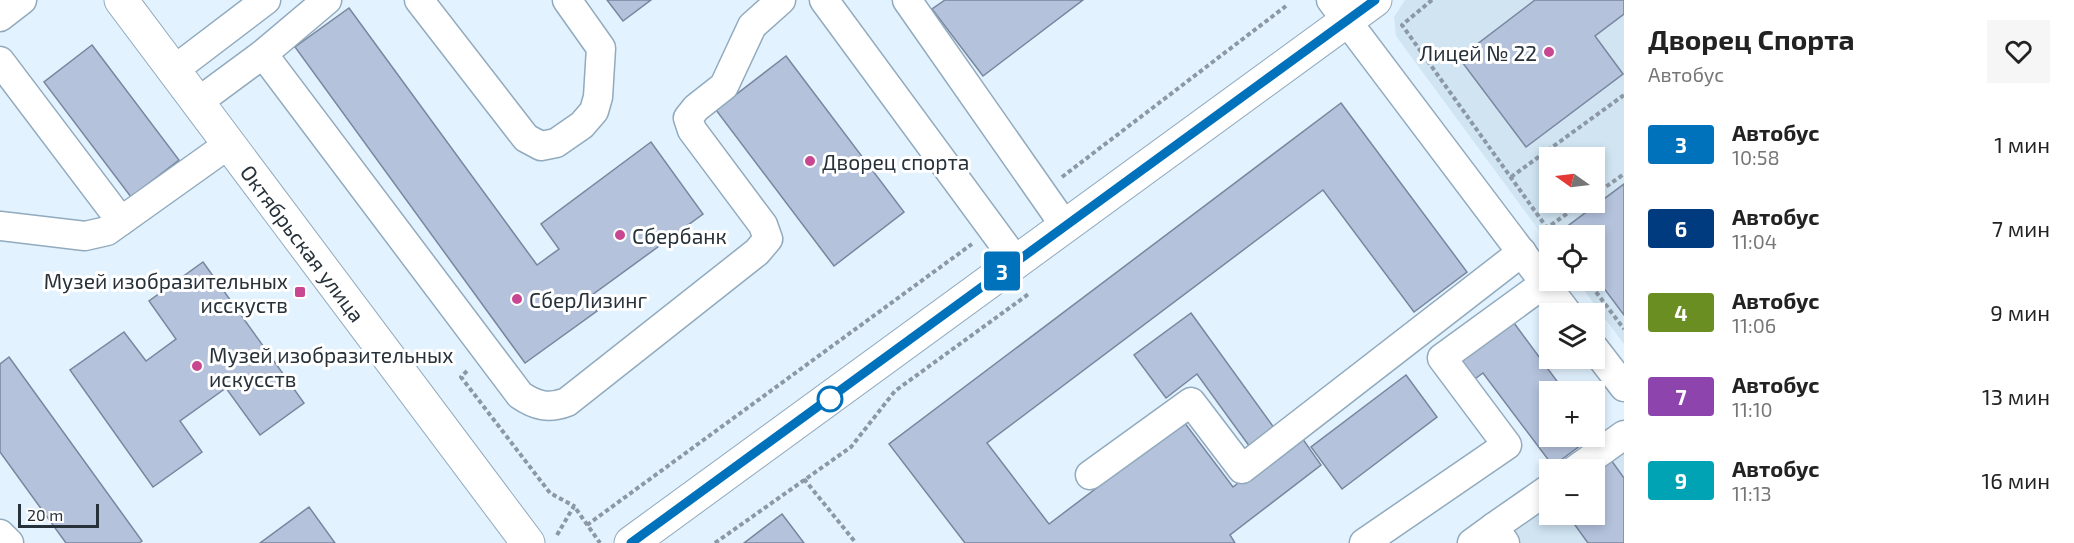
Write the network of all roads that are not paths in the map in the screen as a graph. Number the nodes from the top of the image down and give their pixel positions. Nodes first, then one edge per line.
1 (22, 0) edge
2 (121, 0) edge
3 (266, 0) edge
4 (327, 0) edge
5 (419, 0) edge
6 (567, 0) edge
7 (781, 0) edge
8 (824, 0) edge
9 (907, 0) edge
10 (1375, 0) edge
11 (1339, 11) edge
12 (0, 17) edge
13 (263, 54) junction
14 (0, 61) edge
15 (174, 70) junction
16 (198, 102) junction
17 (229, 144) junction
18 (121, 221) junction
19 (0, 226) edge
20 (1065, 226) junction
21 (1522, 252) junction
22 (1016, 261) junction
23 (1539, 275) edge
24 (1539, 287) edge
25 (1605, 362) edge
26 (1624, 387) edge
27 (1624, 435) edge
28 (1590, 459) edge
29 (1090, 475) dead end
30 (1539, 497) edge
31 (0, 534) edge
32 (1490, 538) edge
33 (9, 543) edge
34 (528, 543) edge
35 (631, 543) edge
36 (1364, 543) edge

1 - 12 street
2 - 15 main road, Октябрьская улица
3 - 15 street
4 - 13 street
5 - 6 street
7 - 13 street
8 - 22 street
9 - 20 street
10 - 11 main road
11 - 20 main road
11 - 21 street
13 - 16 street
14 - 18 street
15 - 16 main road, Октябрьская улица
16 - 17 main road, Октябрьская улица
17 - 18 street
17 - 34 main road, Октябрьская улица
18 - 19 street
20 - 22 main road
21 - 23 street
21 - 29 street
22 - 35 main road
24 - 36 street
25 - 26 street
27 - 28 street
30 - 32 street
31 - 33 street

